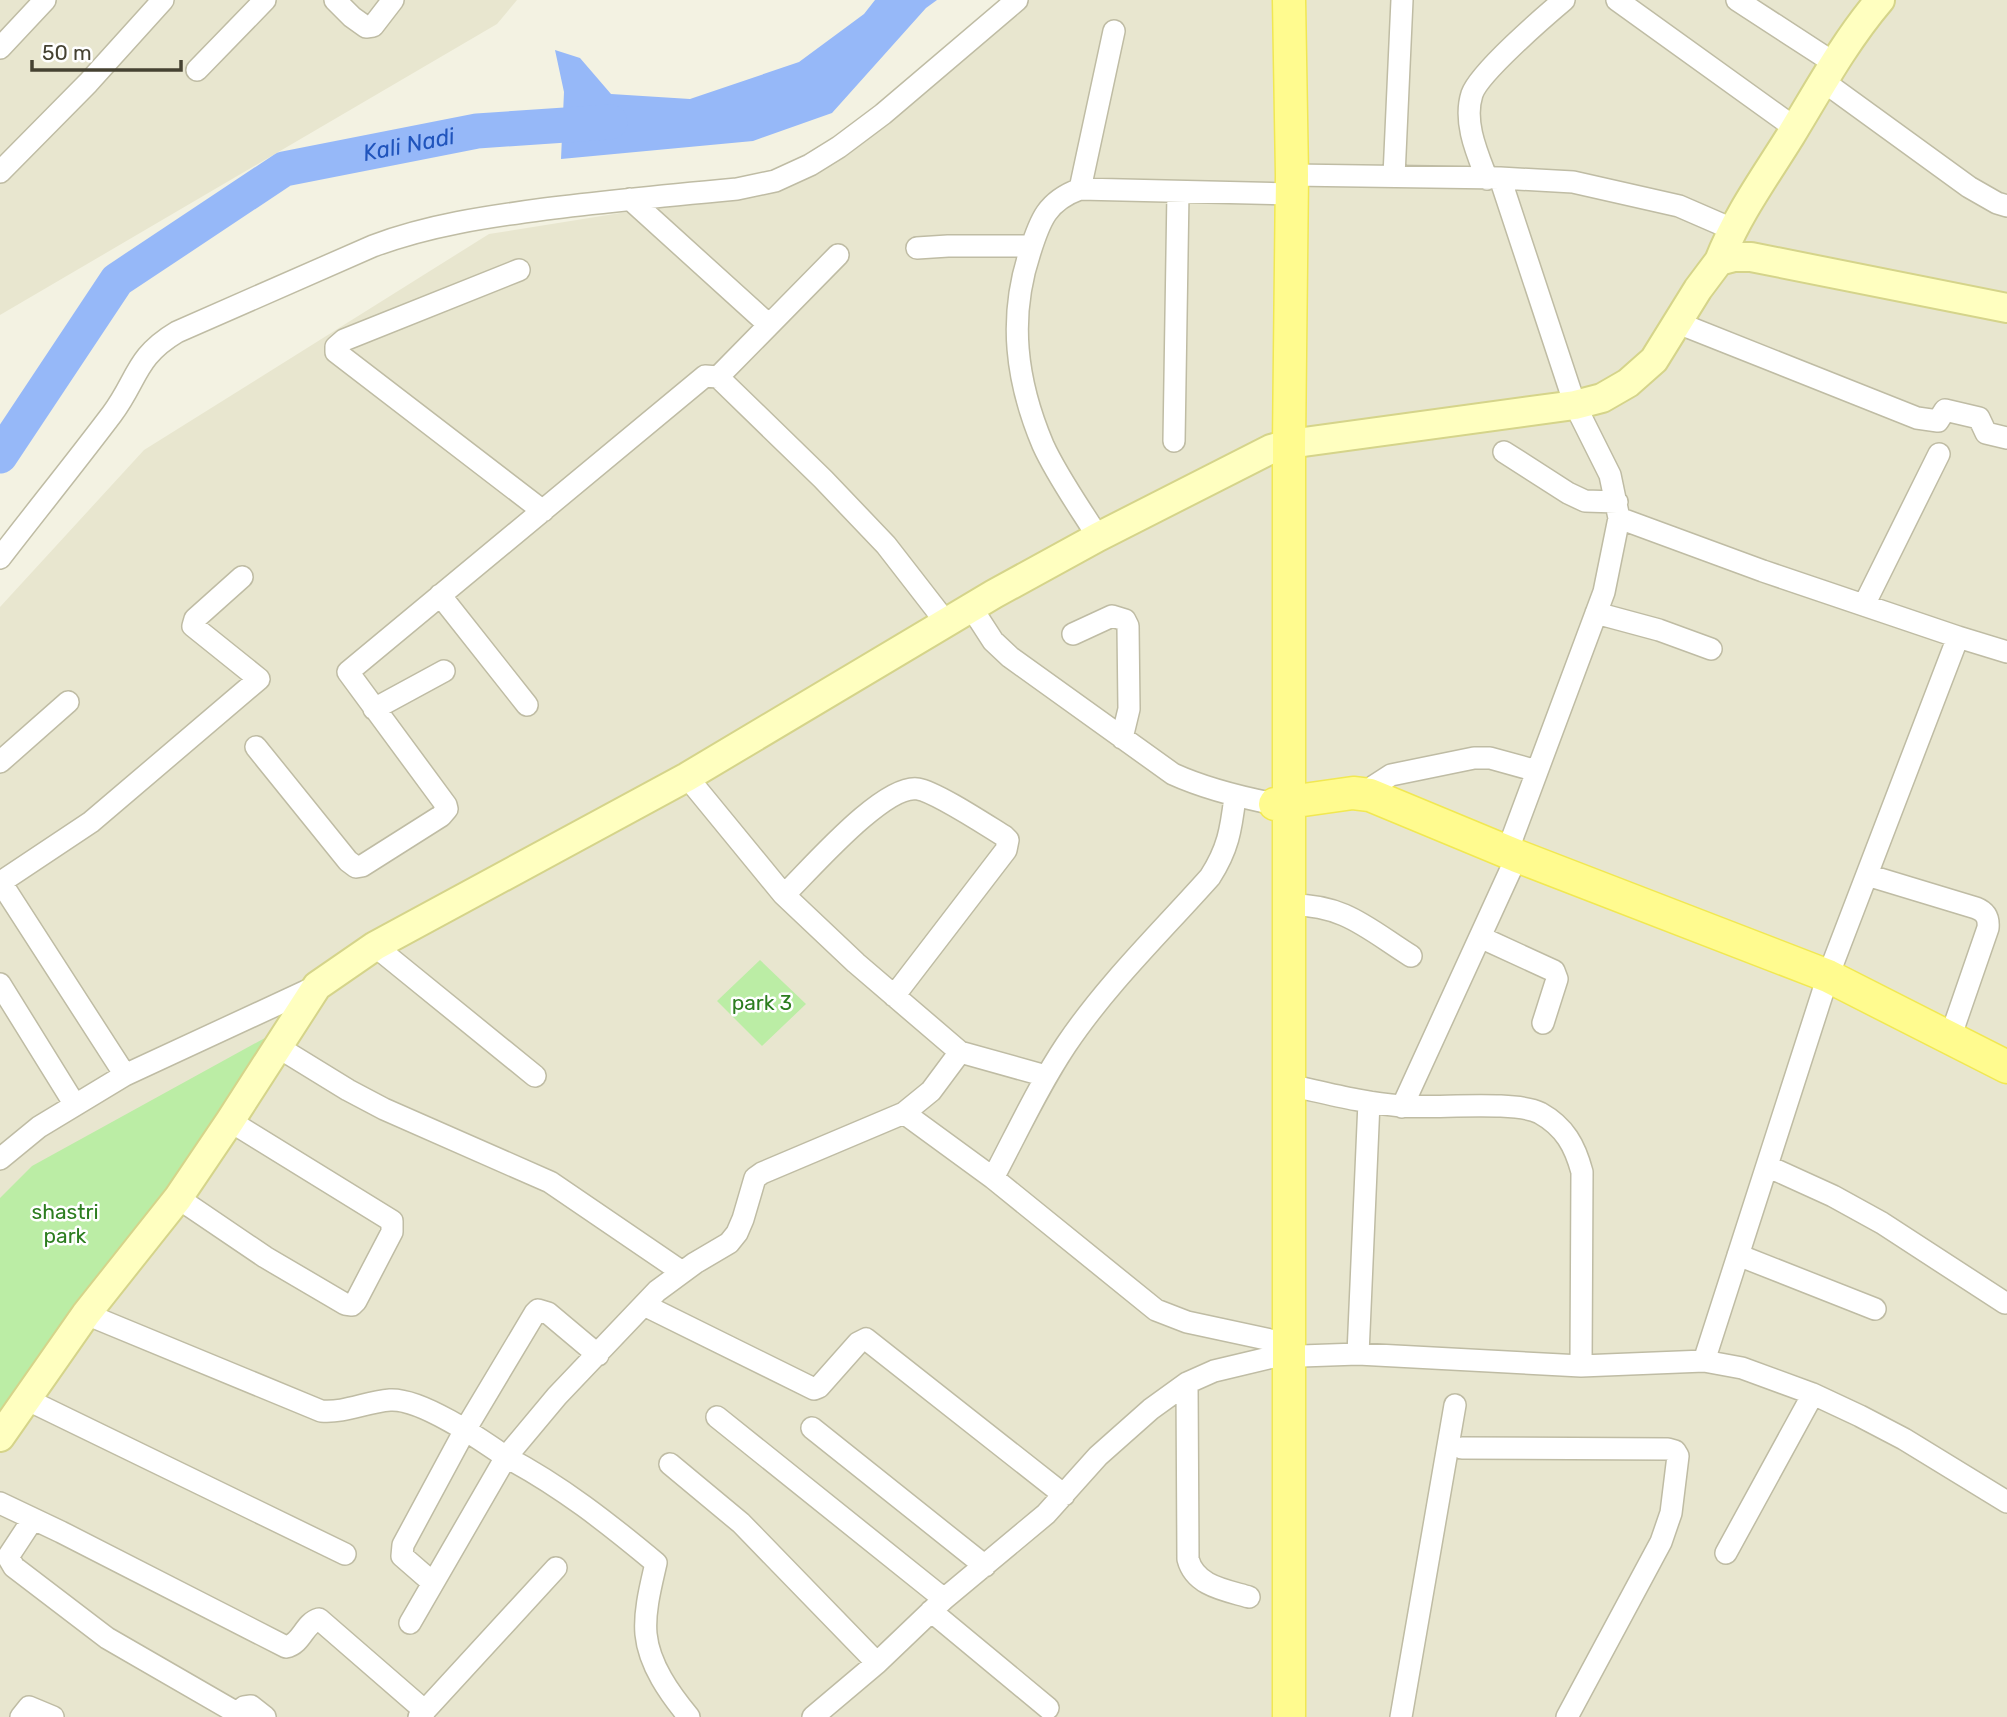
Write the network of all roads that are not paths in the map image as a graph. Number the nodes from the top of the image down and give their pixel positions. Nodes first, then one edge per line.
1 (45, 0) edge
2 (163, 0) edge
3 (264, 0) edge
4 (335, 0) edge
5 (393, 0) edge
6 (1017, 0) edge
7 (1273, 0) edge
8 (1289, 0) edge
9 (1402, 0) edge
10 (1564, 0) edge
11 (1617, 0) edge
12 (1737, 0) edge
13 (1880, 0) edge
14 (1114, 31) dead end
15 (0, 48) edge
16 (197, 70) dead end
17 (1829, 72) junction
18 (1795, 128) junction
19 (0, 172) edge
20 (1394, 176) junction
21 (1493, 179) junction
22 (1286, 187) junction
23 (1080, 189) junction
24 (1178, 192) junction
25 (629, 199) junction
26 (2007, 206) edge
27 (1732, 229) junction
28 (1031, 246) junction
29 (917, 248) dead end
30 (838, 256) dead end
31 (1719, 261) junction
32 (519, 270) dead end
33 (2007, 308) edge
34 (1678, 323) junction
35 (769, 325) junction
36 (718, 377) junction
37 (1575, 405) junction
38 (2007, 438) edge
39 (1174, 441) dead end
40 (1280, 446) junction
41 (1504, 452) dead end
42 (1939, 454) dead end
43 (1618, 510) junction
44 (543, 511) junction
45 (1098, 537) junction
46 (0, 558) edge
47 (242, 577) dead end
48 (440, 595) junction
49 (1864, 605) junction
50 (971, 607) junction
51 (1596, 613) junction
52 (945, 621) junction
53 (1073, 634) dead end
54 (1958, 637) junction
55 (1711, 649) dead end
56 (2007, 652) edge
57 (444, 671) dead end
58 (68, 702) dead end
59 (527, 705) dead end
60 (374, 709) junction
61 (1122, 738) junction
62 (256, 747) dead end
63 (0, 762) edge
64 (1537, 772) junction
65 (687, 778) junction
66 (1370, 795) junction
67 (1235, 797) junction
68 (1283, 803) junction
69 (1512, 854) junction
70 (1867, 875) junction
71 (0, 882) edge
72 (784, 895) junction
73 (1290, 905) junction
74 (1480, 937) junction
75 (375, 946) junction
76 (1411, 956) dead end
77 (1828, 976) junction
78 (0, 984) edge
79 (317, 986) junction
80 (894, 996) junction
81 (1543, 1023) dead end
82 (1951, 1038) junction
83 (278, 1047) junction
84 (960, 1052) junction
85 (2007, 1067) edge
86 (125, 1075) junction
87 (535, 1076) dead end
88 (1046, 1076) junction
89 (1289, 1085) junction
90 (1369, 1102) junction
91 (75, 1105) junction
92 (1402, 1107) junction
93 (904, 1113) junction
94 (230, 1121) junction
95 (4, 1151) edge
96 (1767, 1166) junction
97 (993, 1178) junction
98 (178, 1198) junction
99 (1738, 1255) junction
100 (682, 1272) junction
101 (2005, 1303) dead end
102 (644, 1305) junction
103 (1875, 1309) dead end
104 (86, 1314) junction
105 (1281, 1349) junction
106 (598, 1354) junction
107 (1358, 1354) junction
108 (1704, 1361) junction
109 (1581, 1366) junction
110 (1187, 1383) junction
111 (1813, 1394) junction
112 (28, 1400) junction
113 (1455, 1405) dead end
114 (717, 1417) dead end
115 (812, 1428) dead end
116 (464, 1430) junction
117 (0, 1437) edge
118 (1462, 1448) dead end
119 (506, 1457) junction
120 (670, 1464) dead end
121 (1064, 1495) junction
122 (2007, 1502) edge
123 (0, 1503) edge
124 (33, 1519) junction
125 (1726, 1553) dead end
126 (345, 1554) dead end
127 (985, 1566) junction
128 (556, 1568) dead end
129 (433, 1583) junction
130 (1249, 1597) dead end
131 (937, 1605) junction
132 (410, 1623) dead end
133 (877, 1663) junction
134 (1048, 1708) dead end
135 (422, 1714) edge
136 (21, 1717) edge
137 (53, 1717) edge
138 (265, 1717) edge
139 (689, 1717) edge
140 (813, 1717) edge
141 (1273, 1717) edge
142 (1289, 1717) edge
143 (1401, 1717) edge
144 (1567, 1717) edge

1 - 15 street
2 - 19 street
3 - 16 street
4 - 5 street
6 - 25 street
7 - 22 main road
8 - 22 main road
9 - 20 street
10 - 21 street
11 - 18 street
12 - 17 street
13 - 17 street
14 - 23 street
17 - 18 street
17 - 26 street
18 - 27 street
20 - 21 street
20 - 22 street
21 - 27 street
21 - 37 street
22 - 24 street
22 - 40 main road
23 - 24 street
23 - 28 street
24 - 39 street
25 - 35 street
25 - 46 street
27 - 31 street
28 - 29 street
28 - 45 street
30 - 35 street
31 - 33 street
31 - 34 street
32 - 44 street
34 - 37 street
34 - 38 street
35 - 36 street
36 - 44 street
36 - 52 street
37 - 40 street
37 - 43 street
40 - 45 street
40 - 68 main road
41 - 43 street
42 - 49 street
43 - 49 street
43 - 51 street
44 - 48 street
45 - 50 street
47 - 71 street
48 - 59 street
48 - 60 street
49 - 54 street
50 - 52 street
50 - 61 street
51 - 55 street
51 - 64 street
52 - 65 street
53 - 61 street
54 - 56 street
54 - 70 street
57 - 60 street
58 - 63 street
60 - 62 street
61 - 67 street
64 - 66 street
64 - 69 street
65 - 72 street
65 - 75 street
66 - 68 main road
66 - 69 main road
67 - 68 street
67 - 88 street
68 - 73 main road
68 - 105 main road
69 - 74 street
69 - 77 main road
70 - 77 street
70 - 82 street
71 - 86 street
72 - 80 street
72 - 80 street
73 - 76 street
73 - 89 main road
74 - 81 street
74 - 92 street
75 - 79 street
75 - 87 street
77 - 82 main road
77 - 96 street
78 - 91 street
79 - 83 street
79 - 86 street
80 - 84 street
82 - 85 main road
83 - 94 street
83 - 100 street
84 - 88 street
84 - 93 street
86 - 91 street
88 - 97 street
89 - 90 street
89 - 105 main road
90 - 92 street
90 - 107 street
91 - 95 street
92 - 109 street
93 - 97 street
93 - 100 street
94 - 98 street
94 - 98 street
96 - 99 street
96 - 101 street
97 - 105 street
98 - 104 street
99 - 103 street
99 - 108 street
100 - 102 street
102 - 106 street
102 - 121 street
104 - 112 street
104 - 116 street
105 - 107 street
105 - 110 street
105 - 141 main road
105 - 142 main road
106 - 116 street
106 - 119 street
107 - 109 street
108 - 109 street
108 - 111 street
110 - 121 street
110 - 130 street
111 - 122 street
111 - 125 street
112 - 117 street
112 - 126 street
113 - 143 street
114 - 131 street
115 - 127 street
116 - 119 street
116 - 129 street
118 - 144 street
119 - 129 street
119 - 139 street
120 - 133 street
121 - 127 street
123 - 124 street
124 - 135 street
124 - 138 street
127 - 131 street
128 - 135 street
129 - 132 street
131 - 133 street
131 - 134 street
133 - 140 street
136 - 137 street

